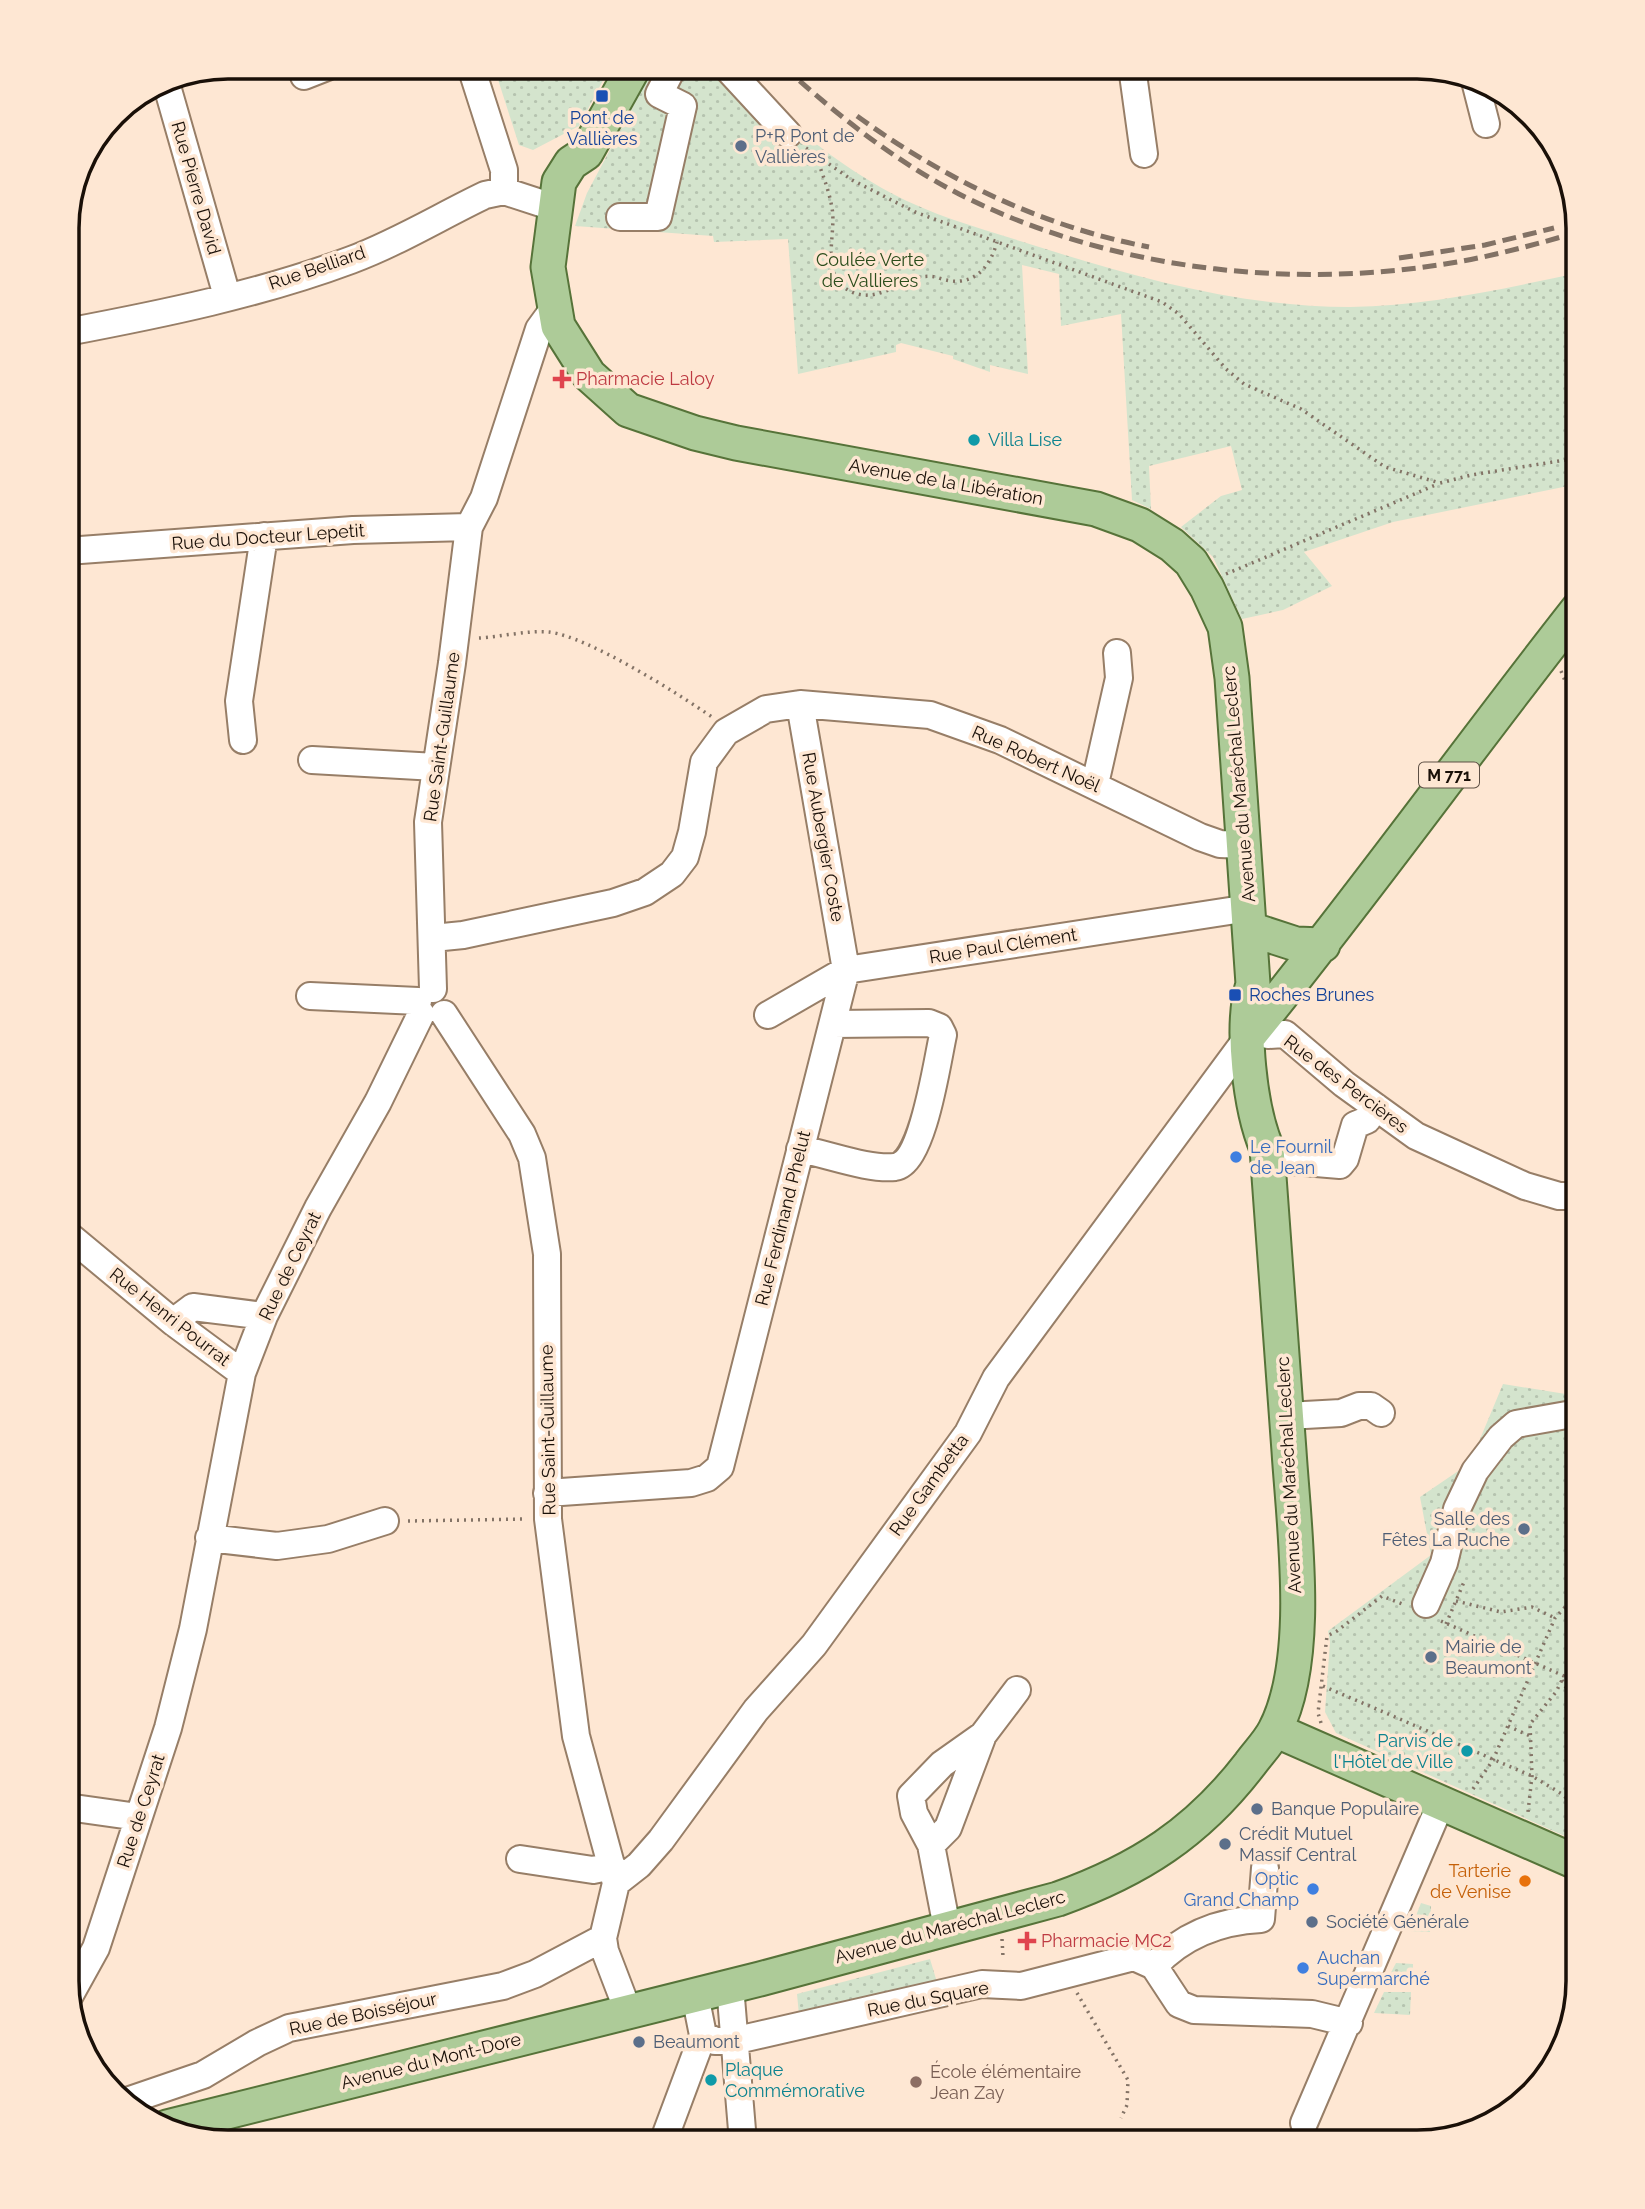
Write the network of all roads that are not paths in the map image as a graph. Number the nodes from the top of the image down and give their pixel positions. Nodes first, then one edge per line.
1 (475, 79) edge
2 (628, 79) edge
3 (667, 79) edge
4 (737, 79) edge
5 (1134, 79) edge
6 (169, 91) edge
7 (1478, 92) edge
8 (1486, 124) dead end
9 (788, 134) road end
10 (1144, 154) dead end
11 (504, 191) junction
12 (556, 208) junction
13 (620, 217) dead end
14 (227, 296) junction
15 (555, 307) junction
16 (79, 330) edge
17 (469, 527) junction
18 (264, 536) junction
19 (79, 550) edge
20 (1207, 588) joint
21 (1566, 624) edge
22 (1118, 653) dead end
23 (800, 704) junction
24 (243, 740) dead end
25 (312, 760) dead end
26 (436, 767) junction
27 (1095, 784) junction
28 (1244, 845) junction
29 (1250, 918) junction
30 (433, 938) junction
31 (1323, 945) junction
32 (846, 970) junction
33 (310, 996) dead end
34 (429, 1004) junction
35 (768, 1015) dead end
36 (833, 1024) junction
37 (1261, 1028) junction
38 (1237, 1075) junction
39 (1376, 1107) junction
40 (800, 1149) junction
41 (1268, 1154) junction
42 (1566, 1196) edge
43 (79, 1244) edge
44 (264, 1317) junction
45 (173, 1322) junction
46 (242, 1373) junction
47 (1381, 1413) dead end
48 (1566, 1415) edge
49 (1287, 1416) junction
50 (547, 1506) junction
51 (384, 1521) road end
52 (209, 1538) junction
53 (1424, 1610) road end
54 (1017, 1690) dead end
55 (1275, 1730) junction
56 (983, 1735) junction
57 (1450, 1807) junction
58 (79, 1809) edge
59 (138, 1817) junction
60 (931, 1845) junction
61 (1566, 1858) edge
62 (520, 1859) dead end
63 (1265, 1868) dead end
64 (614, 1874) junction
65 (947, 1928) junction
66 (603, 1938) junction
67 (1154, 1966) junction
68 (79, 1979) edge
69 (730, 1986) junction
70 (695, 1995) junction
71 (628, 2011) junction
72 (1349, 2023) junction
73 (700, 2045) junction
74 (734, 2047) junction
75 (136, 2098) edge
76 (183, 2123) edge
77 (1304, 2123) tunnel mouth
78 (668, 2130) edge
79 (742, 2130) edge

1 - 11 street
2 - 12 main road, Avenue de la Libération
3 - 13 street
4 - 9 street
5 - 10 street
6 - 14 street, Rue Pierre David
7 - 8 street
11 - 12 street
11 - 14 street, Rue Belliard
12 - 15 main road, Avenue de la Libération
14 - 16 street, Rue Belliard
15 - 17 street
15 - 20 main road, Avenue de la Libération
17 - 18 street, Rue du Docteur Lepetit
17 - 26 street, Rue Saint-Guillaume
18 - 19 street, Rue du Docteur Lepetit
18 - 24 street
20 - 28 main road, Avenue du Maréchal Leclerc
21 - 31 main road, M 771
22 - 27 street
23 - 27 street, Rue Robert Noël
23 - 30 street, Rue Robert Noël
23 - 32 street, Rue Aubergier Coste
25 - 26 street
26 - 30 street, Rue Saint-Guillaume
27 - 28 street, Rue Robert Noël
28 - 29 main road, Avenue du Maréchal Leclerc
29 - 31 main road
29 - 32 street, Rue Paul Clément
29 - 37 main road, Avenue du Maréchal Leclerc
30 - 34 street, Rue Saint-Guillaume
31 - 37 main road, M 771
32 - 35 street, Rue Paul Clément
32 - 36 street, Rue Ferdinand Phelut
33 - 34 street
34 - 44 street, Rue de Ceyrat
34 - 50 street, Rue Saint-Guillaume
36 - 40 street, Rue Ferdinand Phelut
36 - 40 street
37 - 38 main road, Avenue du Maréchal Leclerc
37 - 39 street, Rue des Percières
37 - 41 main road, Avenue du Maréchal Leclerc
38 - 41 main road, Avenue du Maréchal Leclerc
38 - 64 street, Rue Gambetta
39 - 41 street
39 - 42 street, Rue des Percières
40 - 50 street, Rue Ferdinand Phelut
41 - 49 main road, Avenue du Maréchal Leclerc
43 - 45 street, Rue Henri Pourrat
44 - 45 street
44 - 46 street, Rue de Ceyrat
45 - 46 street, Rue Henri Pourrat
46 - 52 street, Rue de Ceyrat
47 - 49 street
48 - 53 street
49 - 55 main road, Avenue du Maréchal Leclerc
50 - 64 street, Rue Saint-Guillaume
51 - 52 street
52 - 59 street, Rue de Ceyrat
54 - 56 street
55 - 57 main road
55 - 65 main road, Avenue du Maréchal Leclerc
56 - 60 street
56 - 60 street
57 - 61 main road
57 - 72 street
58 - 59 street
59 - 68 street, Rue de Ceyrat
60 - 65 street
62 - 64 street
63 - 67 street
64 - 66 street
65 - 69 main road, Avenue du Maréchal Leclerc
66 - 71 street
66 - 75 street, Rue de Boisséjour
67 - 72 street
67 - 74 street, Rue du Square
69 - 70 main road, Avenue du Maréchal Leclerc
69 - 74 street
70 - 71 main road, Avenue du Mont-Dore
70 - 73 street
71 - 76 main road, Avenue du Mont-Dore
72 - 77 street
73 - 74 street
73 - 78 street
74 - 79 street

